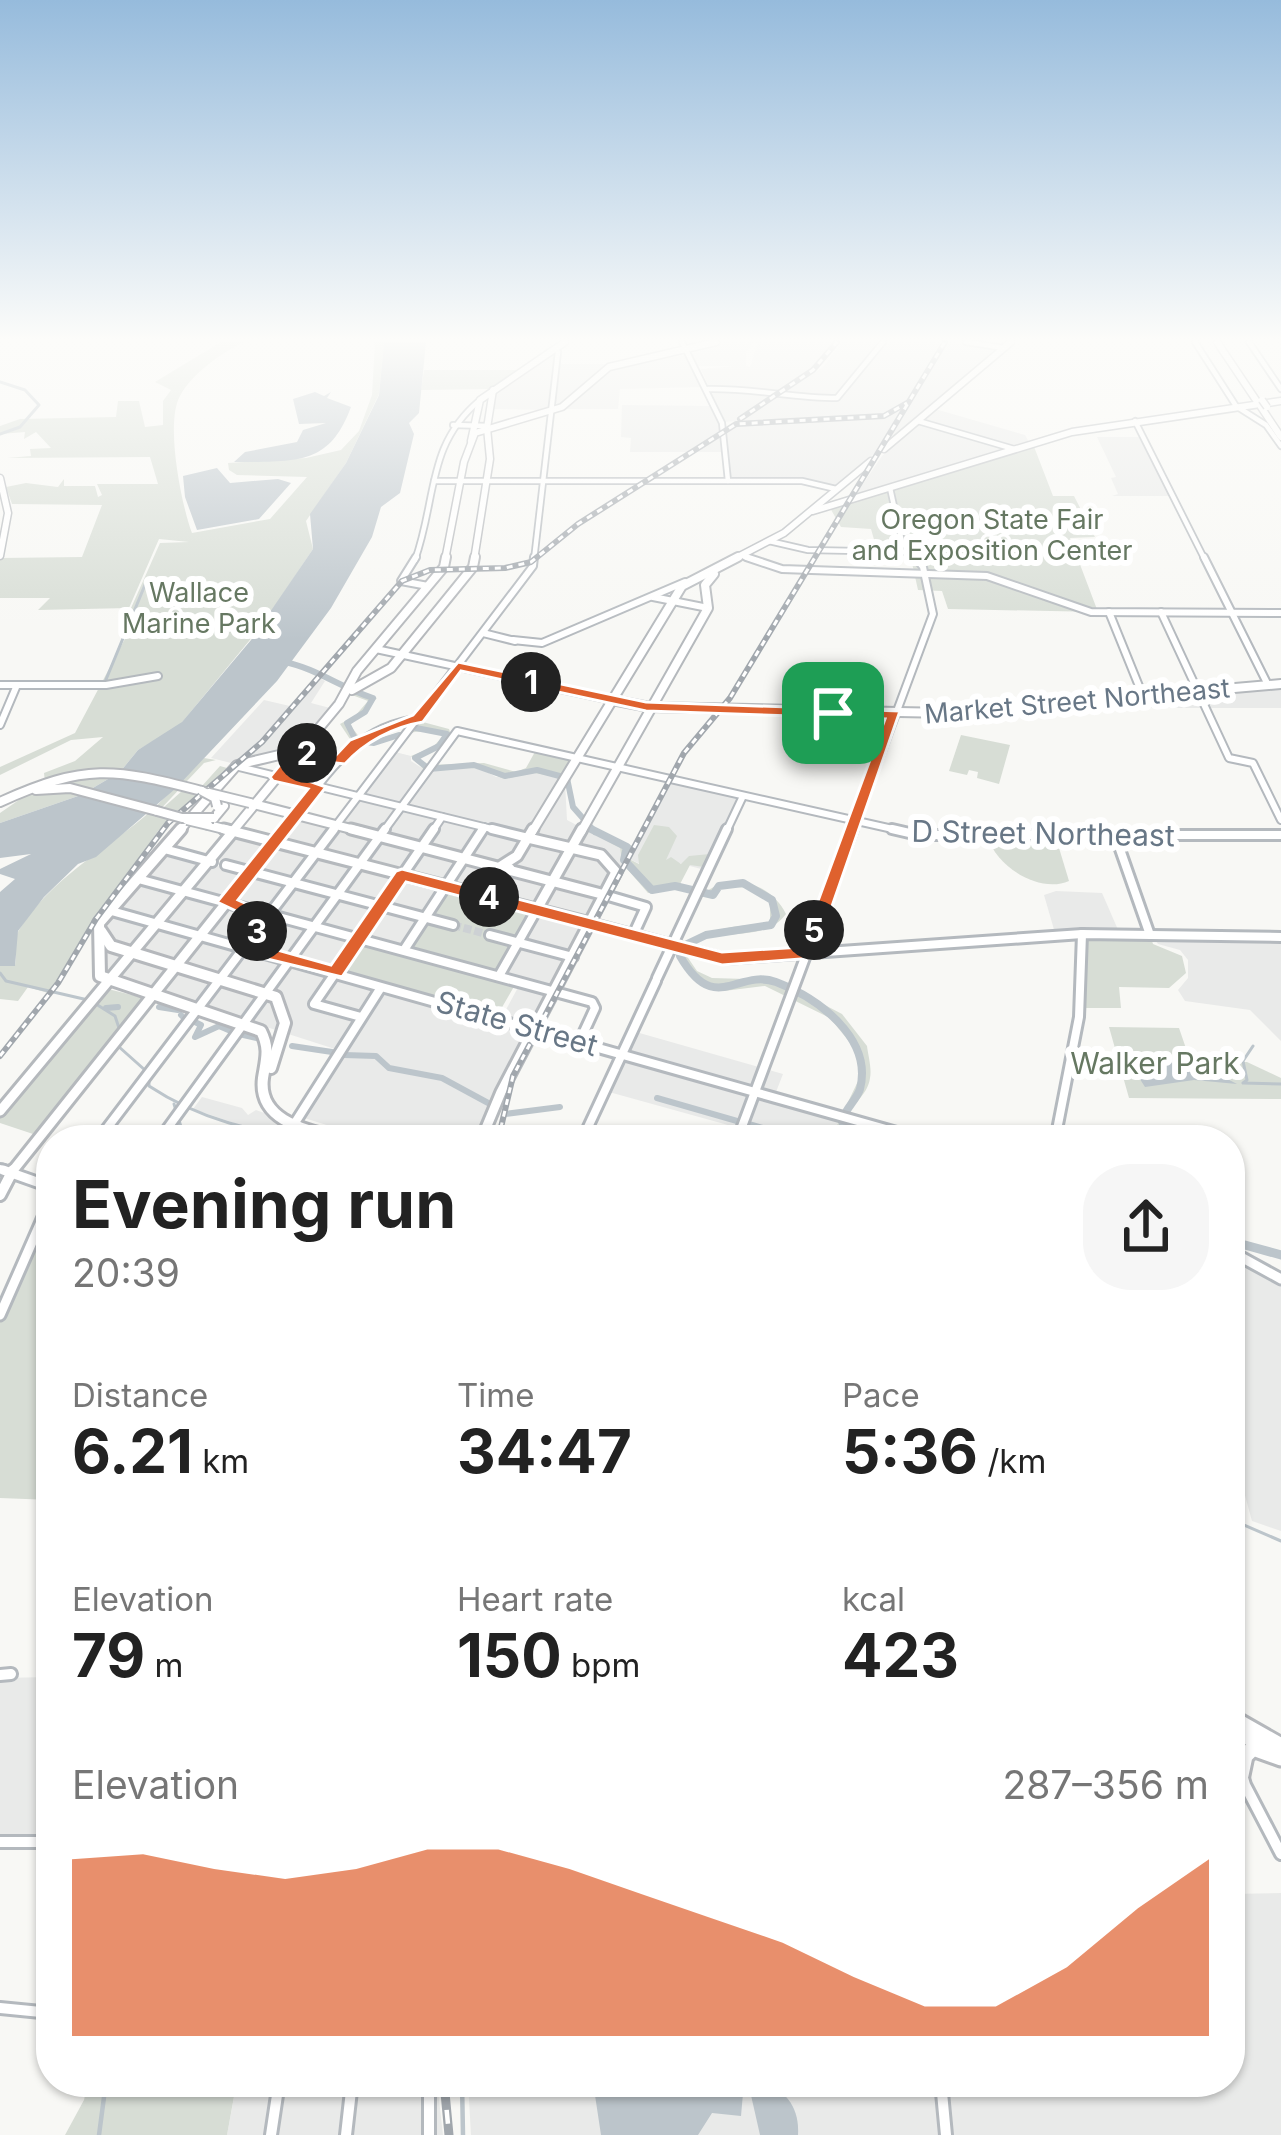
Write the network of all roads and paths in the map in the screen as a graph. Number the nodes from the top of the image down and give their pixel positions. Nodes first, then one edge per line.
1 (471, 441) edge
2 (442, 442) edge
3 (490, 442) edge
4 (548, 442) edge
5 (724, 442) edge
6 (893, 442) edge
7 (989, 442) edge
8 (1044, 442) edge
9 (1144, 442) edge
10 (884, 449) dead end
11 (1014, 449) junction
12 (871, 460) dead end
13 (0, 478) edge
14 (434, 481) junction
15 (460, 481) junction
16 (487, 481) junction
17 (543, 481) junction
18 (728, 481) junction
19 (890, 488) junction
20 (0, 489) edge
21 (836, 489) junction
22 (822, 505) junction
23 (0, 542) edge
24 (770, 542) junction
25 (911, 552) junction
26 (0, 556) edge
27 (744, 556) junction
28 (722, 568) junction
29 (925, 573) junction
30 (428, 586) junction
31 (675, 589) junction
32 (651, 597) junction
33 (672, 602) junction
34 (708, 608) junction
35 (1109, 612) junction
36 (1161, 613) junction
37 (1232, 613) junction
38 (1281, 613) edge
39 (483, 633) junction
40 (568, 633) junction
41 (513, 640) junction
42 (376, 649) junction
43 (402, 654) junction
44 (458, 666) junction
45 (158, 676) dead end
46 (359, 679) junction
47 (1281, 684) edge
48 (0, 685) edge
49 (16, 685) junction
50 (1268, 685) junction
51 (1197, 691) junction
52 (1143, 696) junction
53 (612, 700) junction
54 (654, 707) junction
55 (894, 714) junction
56 (418, 719) junction
57 (0, 725) edge
58 (303, 751) junction
59 (576, 758) junction
60 (339, 760) junction
61 (237, 767) junction
62 (619, 768) junction
63 (278, 777) junction
64 (318, 787) junction
65 (202, 791) junction
66 (81, 792) junction
67 (18, 795) junction
68 (359, 796) junction
69 (743, 796) junction
70 (0, 804) edge
71 (253, 804) junction
72 (400, 806) junction
73 (213, 811) junction
74 (157, 812) junction
75 (296, 814) junction
76 (442, 817) junction
77 (187, 820) junction
78 (1281, 820) edge
79 (854, 821) junction
80 (337, 825) junction
81 (484, 827) junction
82 (379, 835) junction
83 (1115, 835) junction
84 (1281, 835) edge
85 (229, 836) junction
86 (528, 838) junction
87 (274, 842) junction
88 (422, 846) junction
89 (568, 847) junction
90 (168, 850) junction
91 (316, 853) junction
92 (465, 856) junction
93 (210, 861) junction
94 (358, 864) junction
95 (226, 865) dead end
96 (506, 866) junction
97 (250, 872) junction
98 (402, 875) junction
99 (139, 879) junction
100 (553, 881) junction
101 (293, 883) junction
102 (446, 886) junction
103 (179, 890) junction
104 (336, 894) junction
105 (604, 895) junction
106 (491, 898) junction
107 (226, 902) junction
108 (381, 906) junction
109 (537, 910) junction
110 (111, 911) junction
111 (266, 914) junction
112 (426, 918) junction
113 (156, 923) junction
114 (589, 923) junction
115 (453, 925) tunnel mouth
116 (314, 926) junction
117 (633, 933) junction
118 (1082, 934) junction
119 (1150, 934) junction
120 (200, 935) junction
121 (490, 935) tunnel mouth
122 (1281, 937) edge
123 (359, 938) junction
124 (518, 942) junction
125 (244, 947) junction
126 (679, 947) junction
127 (404, 950) junction
128 (132, 952) junction
129 (808, 953) junction
130 (571, 956) junction
131 (289, 960) junction
132 (177, 964) junction
133 (335, 973) junction
134 (499, 976) junction
135 (221, 977) junction
136 (103, 985) junction
137 (380, 989) dead end
138 (267, 991) junction
139 (553, 991) junction
140 (152, 995) junction
141 (196, 1010) junction
142 (362, 1017) junction
143 (243, 1024) junction
144 (533, 1028) junction
145 (584, 1038) junction
146 (623, 1053) junction
147 (752, 1090) junction
148 (0, 1111) edge
149 (45, 1125) edge
150 (110, 1125) edge
151 (170, 1125) edge
152 (282, 1125) edge
153 (283, 1125) edge
154 (292, 1125) edge
155 (486, 1125) edge
156 (589, 1125) edge
157 (742, 1125) edge
158 (874, 1125) edge
159 (1058, 1125) edge
160 (36, 1136) edge
161 (6, 1171) edge
162 (36, 1182) edge
163 (0, 1196) edge
164 (36, 1233) edge
165 (1245, 1259) edge
166 (1281, 1279) edge
167 (0, 1315) edge
168 (1245, 1726) edge
169 (1245, 1738) edge
170 (1281, 1746) edge
171 (1245, 1756) edge
172 (1281, 1757) edge
173 (1245, 1783) edge
174 (0, 1842) edge
175 (36, 1842) edge
176 (1281, 1854) edge
177 (0, 2008) edge
178 (36, 2012) edge
179 (277, 2097) edge
180 (350, 2097) edge
181 (429, 2097) edge
182 (942, 2097) edge
183 (271, 2135) edge
184 (346, 2135) edge
185 (429, 2135) edge
186 (946, 2135) edge

1 - 15 highway
2 - 14 street
3 - 16 highway
4 - 17 street
5 - 18 street
6 - 10 main road
7 - 11 street
8 - 11 main road
9 - 37 street
11 - 19 main road
12 - 21 main road
13 - 26 main road
14 - 15 street
14 - 30 street
15 - 16 street
15 - 30 highway
16 - 17 street
16 - 43 highway
17 - 18 street
17 - 39 street
18 - 21 street
19 - 22 main road
19 - 25 street
20 - 23 main road
21 - 22 main road
22 - 24 main road
24 - 25 street
24 - 27 main road
25 - 29 street
27 - 28 main road
27 - 29 street
28 - 31 main road
28 - 34 main road
29 - 35 street
29 - 55 street
30 - 42 highway
31 - 32 street
31 - 33 main road
32 - 33 street
32 - 40 street
33 - 34 street
33 - 53 main road
34 - 54 main road
35 - 36 street
35 - 52 street
36 - 37 street
36 - 51 street
37 - 38 street
37 - 50 street
39 - 41 street
39 - 44 street
40 - 41 street
40 - 41 street
42 - 43 street, Market Street Northeast
42 - 46 highway
43 - 44 street, Market Street Northeast
43 - 46 highway
44 - 53 street, Market Street Northeast
44 - 56 street
45 - 49 street
46 - 58 highway
47 - 50 main road, Market Street Northeast
48 - 49 street
49 - 57 street
50 - 51 main road, Market Street Northeast
51 - 52 main road, Market Street Northeast
51 - 78 street
52 - 55 main road, Market Street Northeast
53 - 54 main road, Market Street Northeast
53 - 59 main road
54 - 55 main road, Market Street Northeast
54 - 62 main road
55 - 79 street
56 - 60 street
56 - 68 street
58 - 60 street
58 - 61 highway
58 - 63 main road
59 - 62 street, D Street Northeast
59 - 72 street, D Street Northeast
59 - 86 main road
60 - 64 street
61 - 63 street
61 - 73 highway
61 - 99 highway
62 - 69 street, D Street Northeast
62 - 89 main road
63 - 64 street
63 - 71 main road
64 - 68 street
64 - 75 street
65 - 67 highway
65 - 71 main road, bridge
65 - 73 highway, bridge
66 - 67 highway
66 - 70 highway
66 - 74 highway
67 - 70 highway
68 - 72 street
68 - 80 street
69 - 79 street, D Street Northeast
69 - 126 street
71 - 75 main road
71 - 85 main road
72 - 76 street
72 - 82 street
73 - 77 highway, bridge
73 - 77 highway
73 - 85 main road
74 - 77 highway, bridge
74 - 99 highway, bridge
75 - 80 main road
75 - 87 main road
76 - 81 street
76 - 88 street
77 - 90 highway
79 - 83 street, D Street Northeast
79 - 129 street
80 - 82 main road
80 - 91 street
81 - 86 street
81 - 92 street
82 - 88 main road
82 - 94 street
83 - 84 street, D Street Northeast
83 - 119 street
85 - 87 main road
85 - 93 main road
86 - 89 main road
86 - 89 main road
86 - 96 main road
87 - 91 main road
87 - 97 main road
88 - 92 main road
88 - 98 street
89 - 100 main road
89 - 105 main road
90 - 93 street
90 - 99 highway
91 - 94 main road
91 - 101 street
92 - 96 main road
92 - 102 street
93 - 103 main road
94 - 98 main road
94 - 104 street
95 - 97 street
96 - 100 main road
96 - 106 street
97 - 101 street
97 - 107 main road
98 - 102 main road
98 - 108 street
99 - 103 street
99 - 110 highway
100 - 105 main road
100 - 109 main road
101 - 104 street
101 - 111 street
102 - 106 main road
102 - 112 street
103 - 107 street
103 - 113 main road
104 - 108 street
104 - 116 street
105 - 114 main road
105 - 117 street
106 - 109 main road
107 - 111 street
107 - 120 main road
108 - 112 street
108 - 123 street
109 - 114 main road
109 - 124 street
110 - 113 street, State Street
110 - 128 highway
110 - 136 highway
111 - 116 street
111 - 125 street
112 - 115 street
112 - 127 street
113 - 120 street, State Street
113 - 128 main road
114 - 117 street
114 - 130 main road
116 - 123 street
116 - 131 street
117 - 126 street
118 - 119 street
118 - 129 street
118 - 159 street
119 - 122 street
120 - 125 street, State Street
120 - 132 main road
121 - 124 street
123 - 127 street
123 - 133 street
124 - 130 street
124 - 134 street
125 - 131 street, State Street
125 - 135 street
126 - 129 street
126 - 146 street
127 - 134 street
128 - 132 highway
128 - 136 main road
129 - 147 street
130 - 139 main road
131 - 133 street, State Street
131 - 138 street
132 - 135 highway
132 - 140 main road
133 - 142 street
133 - 144 street, State Street
134 - 139 street
135 - 138 highway
135 - 141 street
136 - 140 highway
136 - 148 main road
137 - 142 street
138 - 143 street
138 - 153 highway
139 - 144 main road
139 - 145 street
140 - 141 highway
140 - 149 main road
141 - 143 highway
141 - 150 street
142 - 154 street
143 - 151 street
143 - 152 highway
144 - 145 street, State Street
144 - 155 main road
145 - 146 street, State Street
146 - 147 street, State Street
146 - 156 street
147 - 157 street
147 - 158 street, State Street
160 - 161 main road
161 - 162 street
161 - 163 main road
164 - 167 street
165 - 166 street
168 - 170 highway
169 - 172 highway
171 - 172 highway
173 - 176 street
174 - 175 street
177 - 178 street
179 - 183 street
180 - 184 street
181 - 185 street
182 - 186 street

